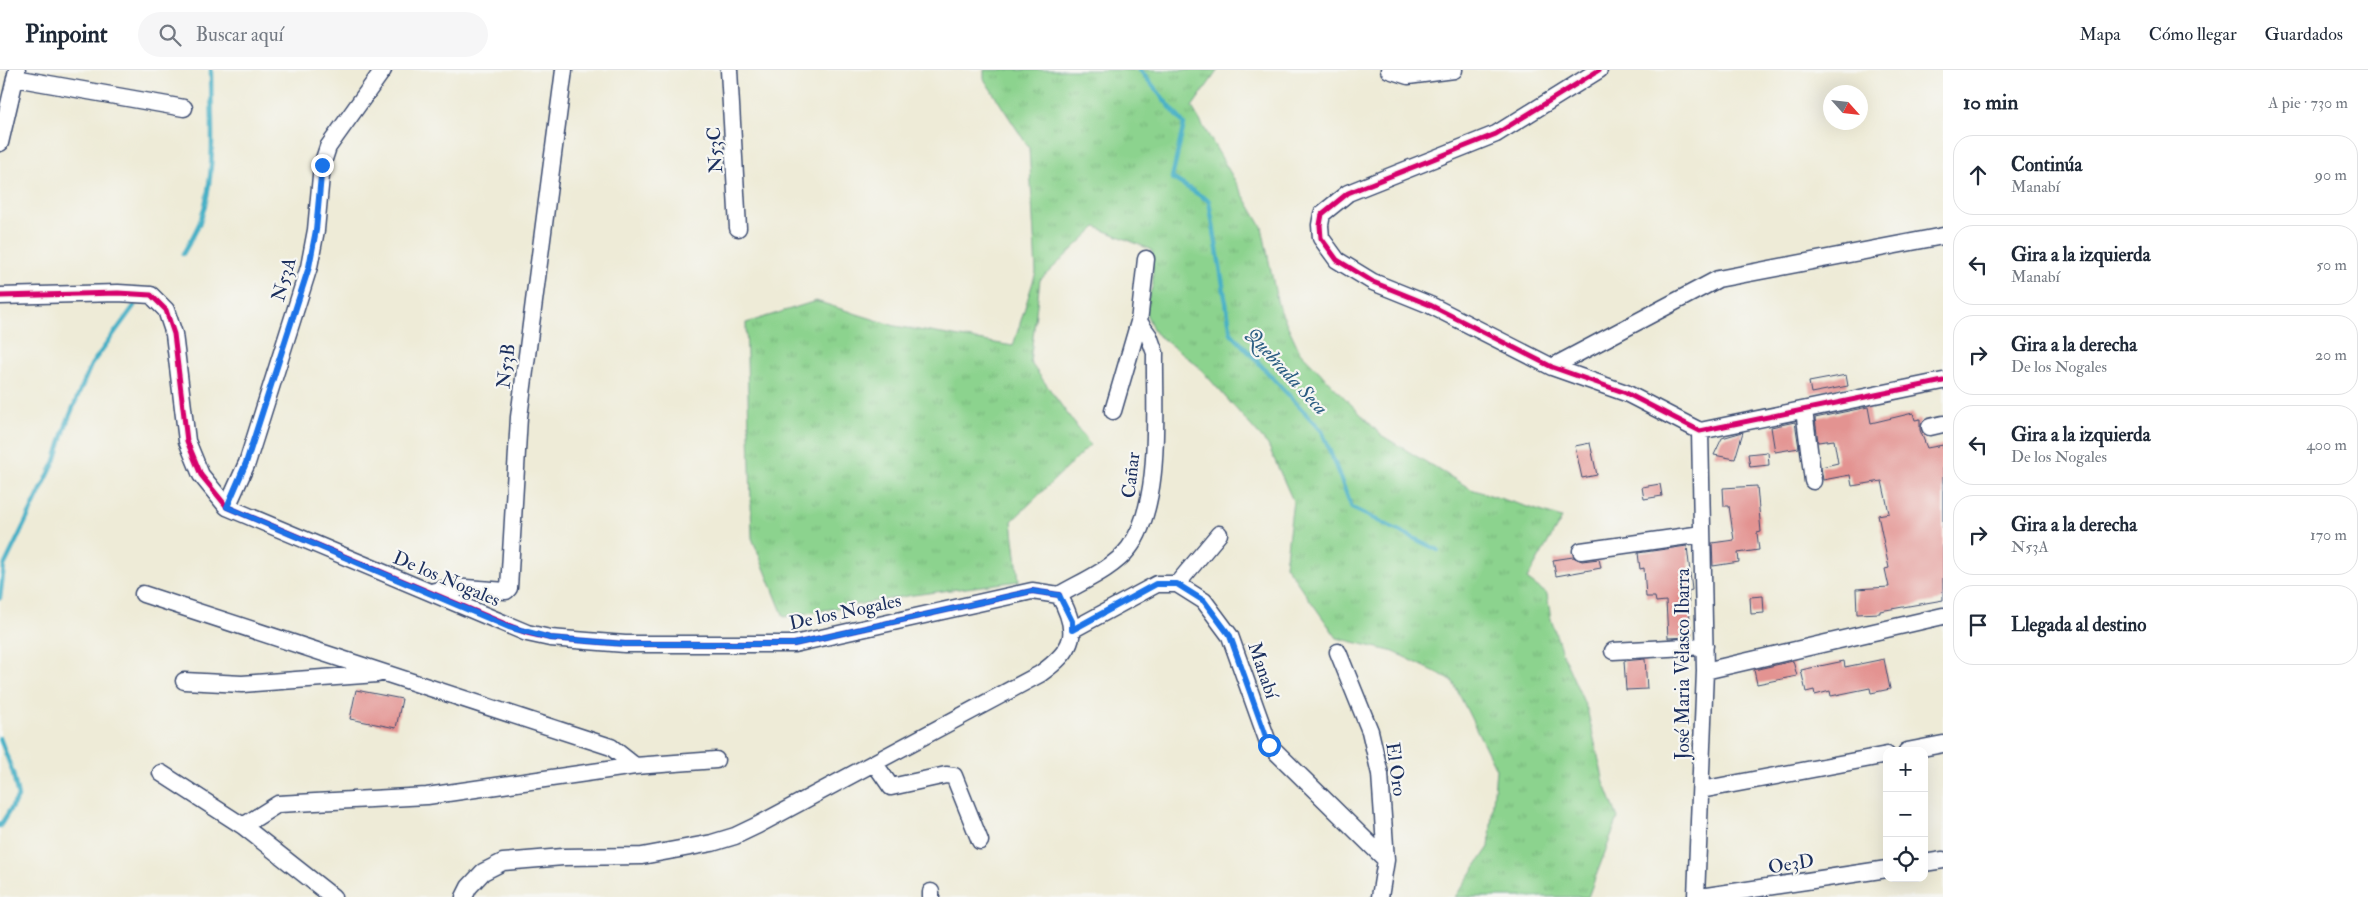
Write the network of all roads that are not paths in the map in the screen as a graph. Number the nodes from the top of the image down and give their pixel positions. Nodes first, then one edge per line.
1 (383, 70) edge
2 (564, 70) edge
3 (729, 70) edge
4 (1389, 70) edge
5 (1454, 70) edge
6 (1600, 70) edge
7 (16, 74) edge
8 (184, 108) dead end
9 (0, 143) edge
10 (738, 228) dead end
11 (1943, 236) edge
12 (1146, 259) dead end
13 (0, 296) edge
14 (1139, 322) junction
15 (1552, 367) junction
16 (1943, 381) edge
17 (1804, 410) junction
18 (1113, 411) dead end
19 (1700, 431) junction
20 (1813, 481) dead end
21 (227, 507) junction
22 (1219, 534) dead end
23 (1702, 534) junction
24 (1581, 551) dead end
25 (1177, 584) junction
26 (431, 592) junction
27 (143, 594) dead end
28 (1059, 595) junction
29 (1943, 616) edge
30 (1072, 630) junction
31 (1705, 646) junction
32 (1613, 651) dead end
33 (1338, 652) dead end
34 (1705, 671) junction
35 (386, 674) junction
36 (184, 681) dead end
37 (1943, 744) edge
38 (1928, 747) edge
39 (1883, 756) edge
40 (716, 760) dead end
41 (875, 764) junction
42 (635, 766) junction
43 (161, 774) dead end
44 (1701, 790) junction
45 (243, 826) junction
46 (980, 841) dead end
47 (1386, 860) junction
48 (1943, 860) edge
49 (1928, 862) edge
50 (1883, 870) edge
51 (333, 897) edge
52 (464, 897) edge
53 (1380, 897) edge
54 (1696, 897) edge
55 (1700, 897) edge

1 - 21 street, N53A
2 - 26 street, N53B
3 - 10 street, N53C
4 - 5 street
6 - 15 street
7 - 8 street
7 - 9 street
11 - 15 street
12 - 14 street
13 - 21 street
14 - 18 street
14 - 28 street, Cañar
15 - 19 street
16 - 17 street
17 - 19 street
17 - 20 street
19 - 23 street, José Maria Velasco Ibarra
21 - 26 street, De los Nogales
22 - 25 street
23 - 24 street
23 - 31 street, José Maria Velasco Ibarra
25 - 30 street
25 - 47 street, Manabí
26 - 28 street, De los Nogales
27 - 35 street
28 - 30 street
29 - 34 street
30 - 41 street
31 - 32 street
31 - 34 street, José Maria Velasco Ibarra
33 - 47 street, El Oro
34 - 44 street, José Maria Velasco Ibarra
35 - 36 street
35 - 42 street
37 - 38 street
39 - 44 street
40 - 42 street
41 - 46 street
41 - 52 street
42 - 45 street
43 - 45 street
44 - 54 street, José Maria Velasco Ibarra
45 - 51 street
47 - 53 street, El Oro
48 - 49 street
50 - 55 street, Oe3D

